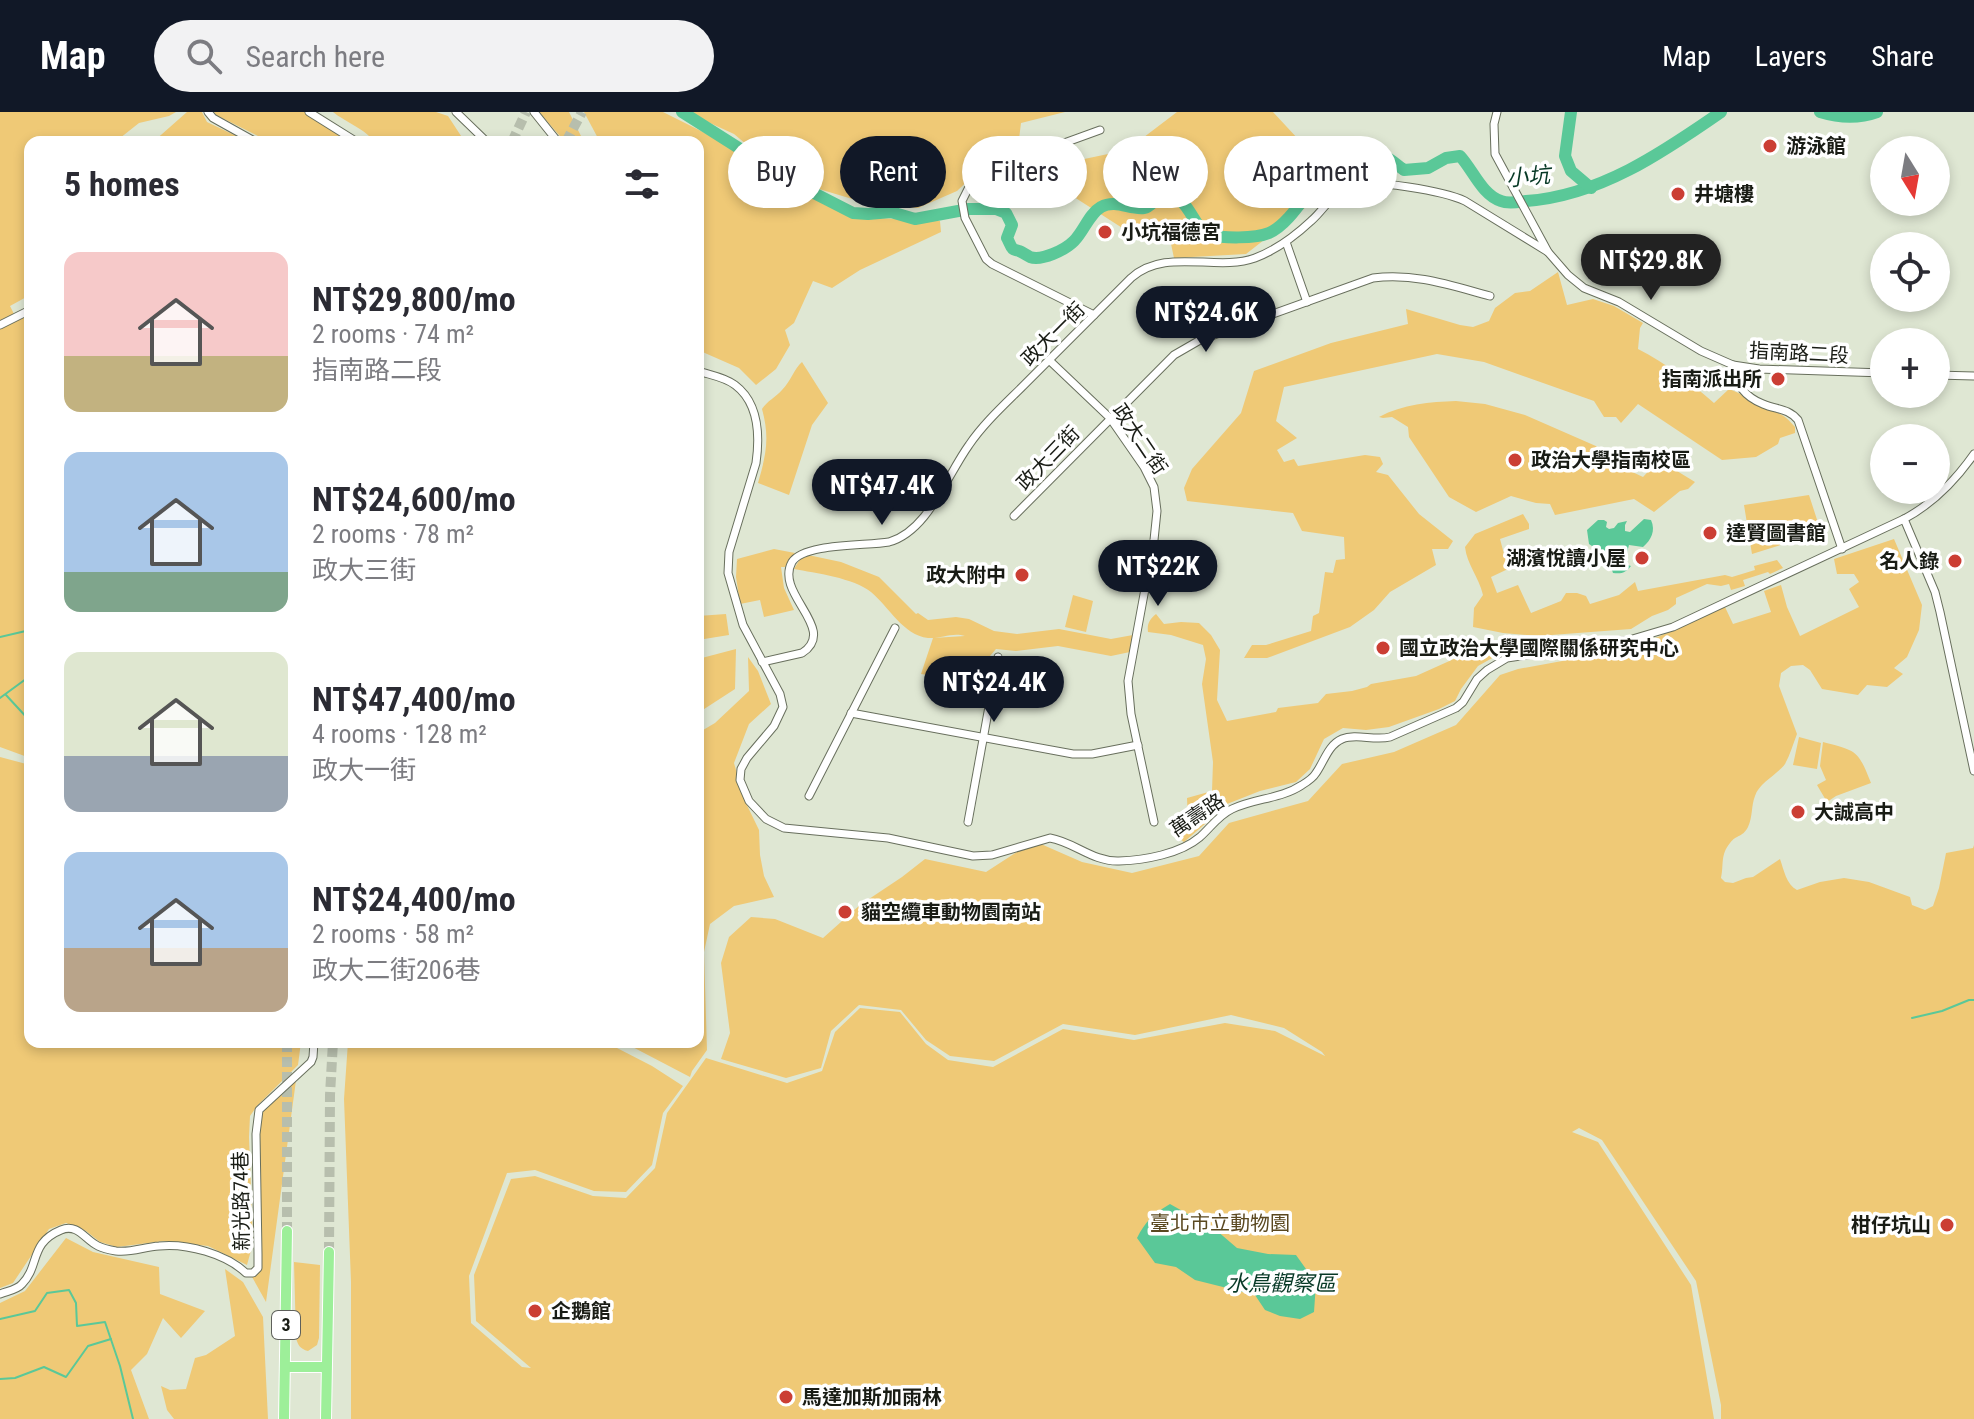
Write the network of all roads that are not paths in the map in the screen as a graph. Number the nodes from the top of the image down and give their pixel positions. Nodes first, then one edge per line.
1 (208, 112) edge
2 (309, 112) edge
3 (456, 112) edge
4 (534, 112) edge
5 (1497, 112) edge
6 (1100, 130) dead end
7 (245, 136) edge
8 (347, 136) edge
9 (481, 136) edge
10 (553, 136) edge
11 (1286, 242) junction
12 (1548, 252) junction
13 (1490, 296) dead end
14 (1307, 302) junction
15 (24, 313) edge
16 (1094, 315) junction
17 (0, 325) edge
18 (1049, 360) junction
19 (1733, 365) junction
20 (704, 373) edge
21 (1870, 373) edge
22 (1950, 375) edge
23 (1974, 376) edge
24 (1110, 418) junction
25 (1974, 454) edge
26 (1014, 516) dead end
27 (1904, 519) junction
28 (1842, 549) junction
29 (895, 628) dead end
30 (998, 657) dead end
31 (762, 662) junction
32 (851, 713) junction
33 (983, 738) junction
34 (1971, 743) edge
35 (1138, 745) junction
36 (1974, 771) edge
37 (809, 796) dead end
38 (968, 822) dead end
39 (1154, 822) dead end
40 (314, 1048) edge
41 (287, 1231) tunnel mouth
42 (329, 1252) tunnel mouth
43 (0, 1294) edge
44 (285, 1367) junction
45 (326, 1367) junction
46 (284, 1419) edge
47 (326, 1419) edge

1 - 7 street
2 - 8 street
3 - 9 street
4 - 10 street
5 - 12 street, 指南路二段
6 - 16 street
11 - 12 street, 政大一街
11 - 14 street
11 - 16 street, 政大一街
12 - 19 street, 指南路二段
13 - 14 street, 政大三街
14 - 24 street, 政大三街
15 - 17 street
16 - 18 street, 政大一街
18 - 24 street, 政大二街 / 政大二街
18 - 31 street, 政大一街
19 - 21 street, 指南路二段
19 - 28 street
20 - 31 street, 萬壽路
22 - 23 street
24 - 26 street, 政大三街
24 - 35 street, 政大二街
25 - 27 street, 萬壽路
27 - 28 street, 萬壽路
27 - 34 street
28 - 31 street, 萬壽路
29 - 32 street
30 - 33 street
32 - 33 street
32 - 37 street
33 - 35 street
33 - 38 street
34 - 36 street
35 - 39 street, 政大二街
40 - 43 street, 新光路74巷
41 - 44 highway, 3
42 - 45 highway, 3
44 - 45 highway
44 - 46 highway, 3
45 - 47 highway, 3

